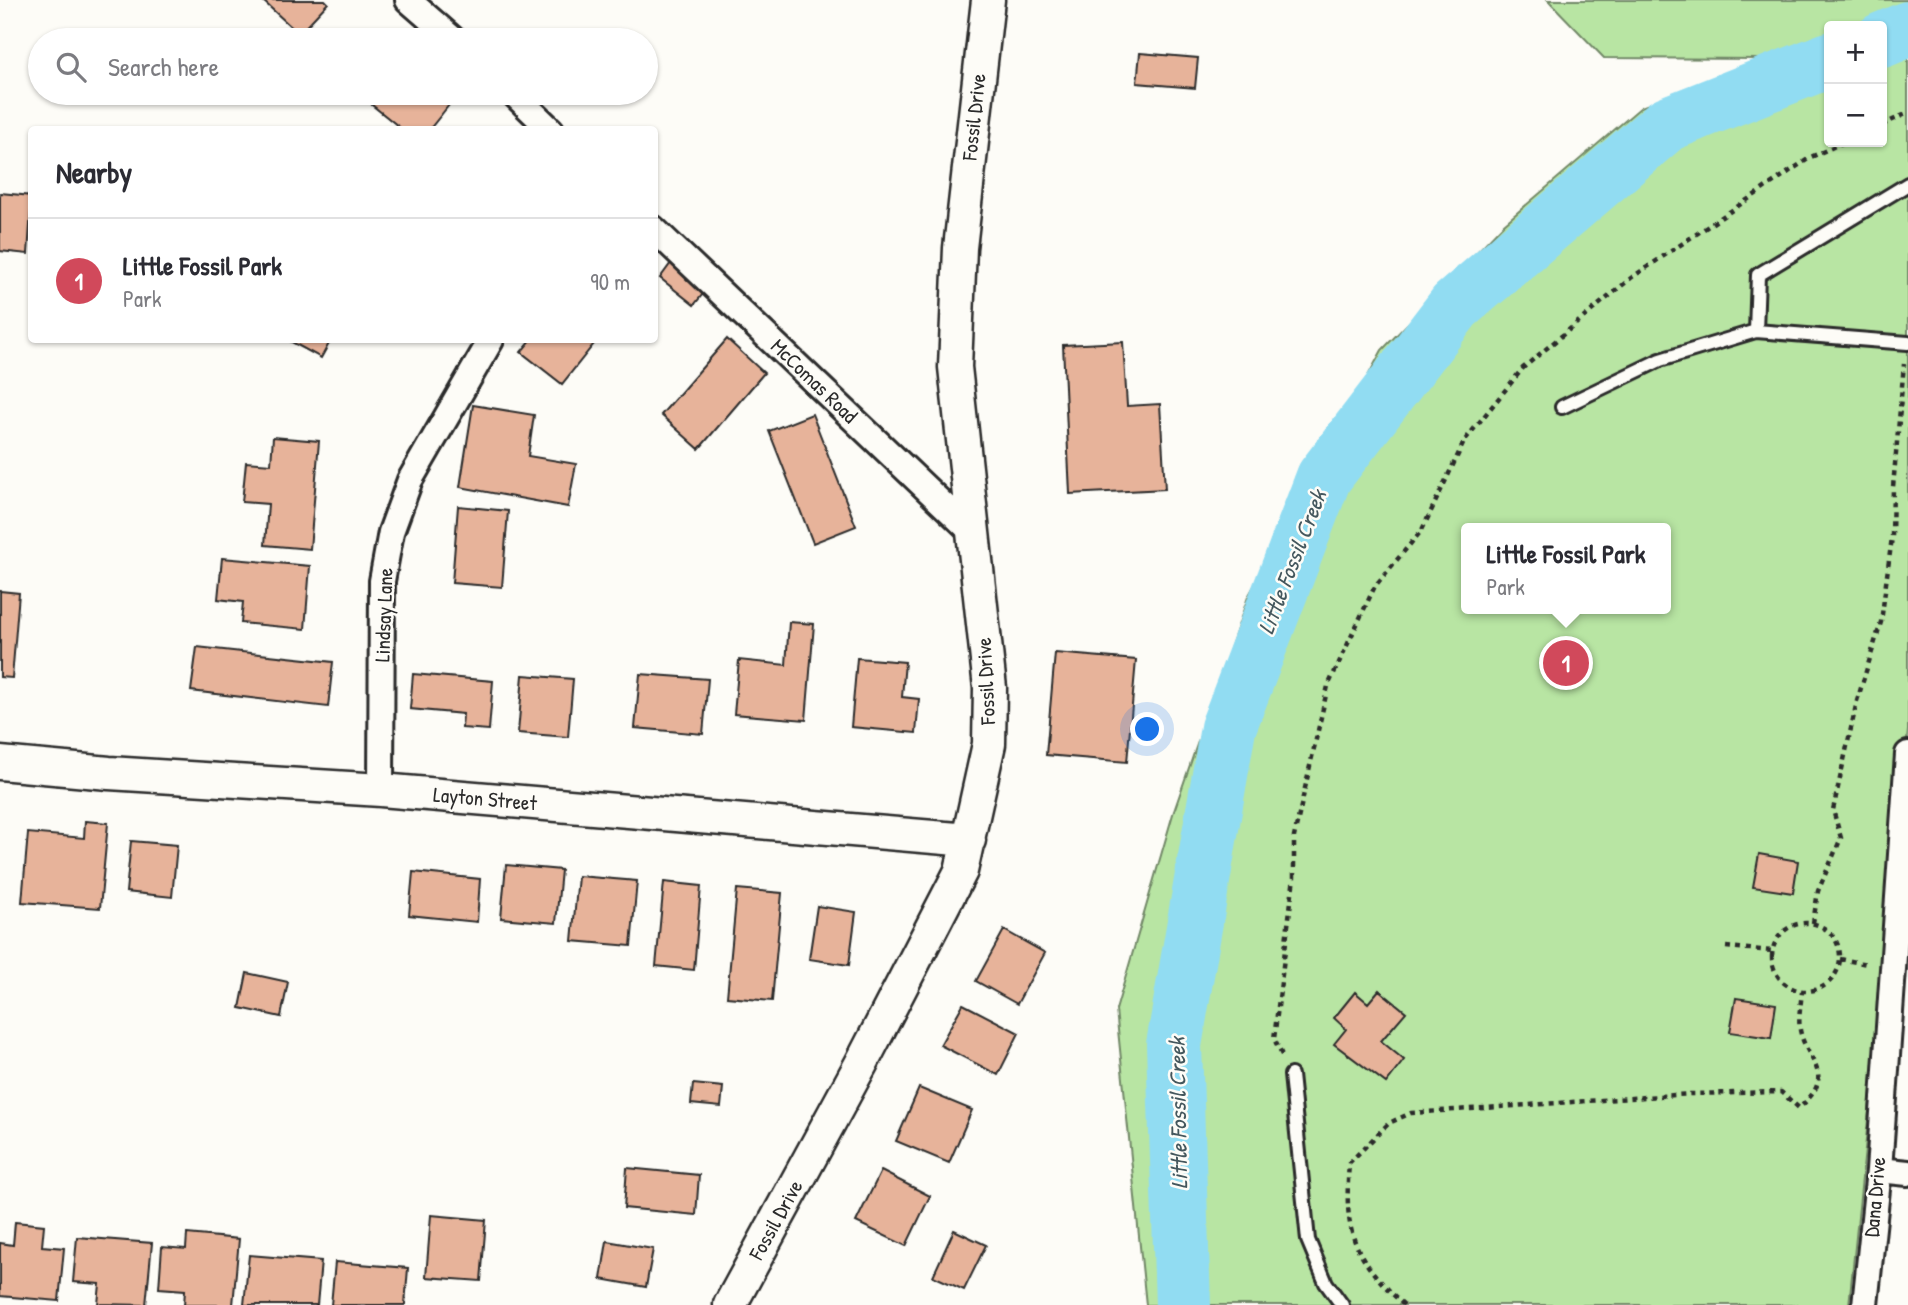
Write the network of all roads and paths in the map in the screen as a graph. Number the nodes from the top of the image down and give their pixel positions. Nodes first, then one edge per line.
1 (408, 0) edge
2 (988, 0) edge
3 (440, 28) edge
4 (525, 105) edge
5 (1908, 113) edge
6 (1887, 123) edge
7 (547, 126) edge
8 (1833, 147) edge
9 (1908, 184) edge
10 (658, 233) edge
11 (1756, 331) junction
12 (489, 343) edge
13 (1907, 343) edge
14 (1563, 407) dead end
15 (973, 533) junction
16 (1908, 754) edge
17 (0, 763) edge
18 (381, 790) junction
19 (970, 840) junction
20 (1813, 923) junction
21 (1726, 947) dead end
22 (1773, 951) junction
23 (1802, 991) junction
24 (1291, 1075) joint
25 (1879, 1170) junction
26 (1908, 1173) edge
27 (730, 1305) edge
28 (1342, 1305) edge
29 (1404, 1305) edge
30 (1865, 1305) edge

1 - 3 street
2 - 15 street, Fossil Drive
4 - 7 street
5 - 6 path
8 - 24 path
9 - 11 lane
10 - 15 street, McComas Road
11 - 13 lane
11 - 14 lane
12 - 18 street, Lindsay Lane
13 - 20 path
15 - 19 street, Fossil Drive
16 - 25 street, Dana Drive
17 - 18 street, Layton Street
18 - 19 street, Layton Street
19 - 27 street, Fossil Drive
20 - 22 path
20 - 23 path
21 - 22 path
22 - 23 path
23 - 29 path
24 - 28 lane
25 - 26 street
25 - 30 street, Dana Drive

